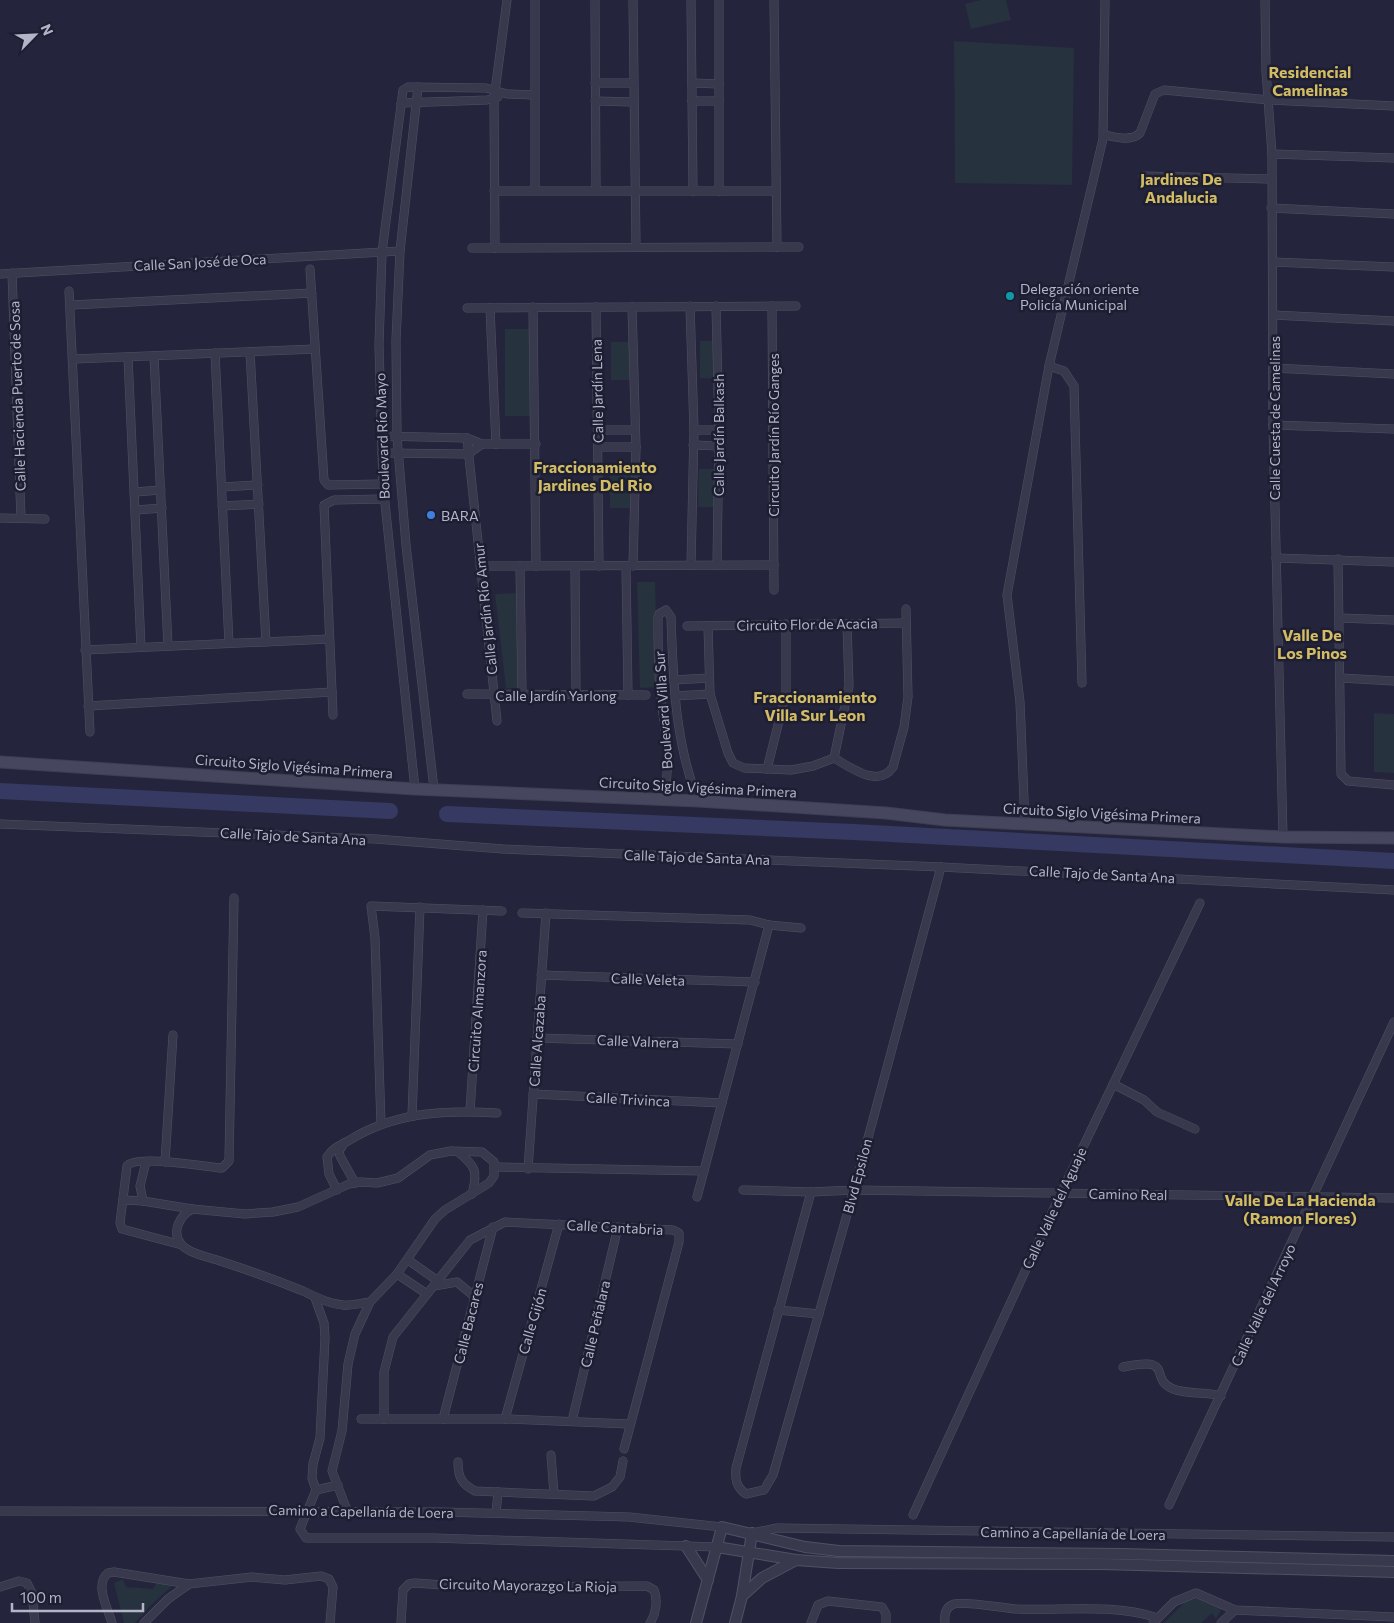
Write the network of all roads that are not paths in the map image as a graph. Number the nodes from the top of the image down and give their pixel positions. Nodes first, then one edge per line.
1 (507, 0) edge
2 (535, 0) edge
3 (595, 0) edge
4 (633, 0) edge
5 (691, 0) edge
6 (718, 0) edge
7 (774, 0) edge
8 (1105, 0) edge
9 (1265, 0) edge
10 (595, 83) junction
11 (633, 83) junction
12 (692, 84) junction
13 (719, 84) junction
14 (418, 87) junction
15 (496, 90) junction
16 (507, 94) junction
17 (534, 95) junction
18 (494, 99) junction
19 (1269, 100) junction
20 (595, 101) junction
21 (719, 101) junction
22 (633, 102) junction
23 (692, 102) junction
24 (401, 103) junction
25 (416, 104) junction
26 (1394, 106) edge
27 (1104, 135) junction
28 (1272, 154) junction
29 (1394, 158) edge
30 (1143, 176) dead end
31 (1271, 179) junction
32 (535, 190) junction
33 (596, 190) junction
34 (635, 190) junction
35 (494, 191) junction
36 (693, 191) junction
37 (720, 191) junction
38 (775, 191) junction
39 (1271, 208) junction
40 (1394, 214) edge
41 (636, 246) junction
42 (777, 247) junction
43 (799, 247) dead end
44 (472, 248) dead end
45 (495, 248) junction
46 (400, 251) junction
47 (382, 252) junction
48 (1274, 262) junction
49 (1394, 267) edge
50 (310, 270) dead end
51 (12, 273) junction
52 (0, 274) edge
53 (70, 291) dead end
54 (312, 293) junction
55 (71, 305) junction
56 (596, 306) junction
57 (690, 306) junction
58 (716, 306) junction
59 (772, 306) junction
60 (796, 306) dead end
61 (534, 307) junction
62 (632, 307) junction
63 (467, 308) dead end
64 (490, 308) junction
65 (1274, 315) junction
66 (1394, 321) edge
67 (315, 349) junction
68 (250, 352) junction
69 (215, 353) junction
70 (154, 356) junction
71 (128, 357) junction
72 (74, 359) junction
73 (1048, 366) junction
74 (1273, 368) junction
75 (1394, 374) edge
76 (1273, 425) junction
77 (1394, 429) edge
78 (598, 430) junction
79 (635, 430) junction
80 (694, 430) junction
81 (719, 430) junction
82 (381, 436) junction
83 (397, 437) junction
84 (467, 438) junction
85 (482, 444) junction
86 (496, 444) junction
87 (536, 444) junction
88 (693, 445) junction
89 (719, 446) junction
90 (598, 447) junction
91 (636, 447) junction
92 (382, 453) junction
93 (398, 453) junction
94 (468, 454) junction
95 (383, 484) junction
96 (258, 486) junction
97 (222, 487) junction
98 (161, 490) junction
99 (135, 492) junction
100 (384, 499) junction
101 (259, 504) junction
102 (222, 506) junction
103 (162, 508) junction
104 (136, 510) junction
105 (0, 518) edge
106 (21, 518) junction
107 (46, 519) dead end
108 (1276, 558) junction
109 (1338, 559) junction
110 (1394, 562) edge
111 (691, 565) junction
112 (717, 565) junction
113 (774, 565) junction
114 (480, 566) junction
115 (520, 566) junction
116 (536, 566) junction
117 (575, 566) junction
118 (599, 566) junction
119 (630, 566) junction
120 (774, 590) dead end
121 (906, 609) dead end
122 (1340, 618) junction
123 (1394, 620) edge
124 (906, 623) junction
125 (786, 624) junction
126 (847, 624) junction
127 (687, 626) dead end
128 (708, 626) junction
129 (329, 639) junction
130 (266, 642) junction
131 (229, 643) junction
132 (168, 646) junction
133 (141, 647) junction
134 (85, 650) junction
135 (709, 678) junction
136 (1341, 678) junction
137 (673, 680) junction
138 (1394, 681) edge
139 (1082, 683) dead end
140 (332, 692) junction
141 (467, 694) dead end
142 (494, 694) junction
143 (710, 694) junction
144 (522, 695) junction
145 (576, 695) junction
146 (628, 695) junction
147 (646, 695) dead end
148 (674, 696) junction
149 (88, 706) junction
150 (333, 716) dead end
151 (497, 721) dead end
152 (90, 732) dead end
153 (682, 754) junction
154 (670, 756) junction
155 (834, 758) junction
156 (0, 762) edge
157 (767, 769) junction
158 (1394, 785) edge
159 (415, 789) junction
160 (434, 789) junction
161 (663, 800) junction
162 (698, 801) junction
163 (0, 824) edge
164 (1025, 824) junction
165 (1283, 837) junction
166 (1394, 838) edge
167 (941, 867) junction
168 (1394, 890) edge
169 (234, 898) dead end
170 (1200, 903) dead end
171 (420, 907) junction
172 (483, 910) junction
173 (502, 911) dead end
174 (522, 913) dead end
175 (546, 913) junction
176 (769, 925) junction
177 (801, 928) dead end
178 (541, 975) junction
179 (755, 982) junction
180 (1394, 1022) edge
181 (173, 1035) dead end
182 (537, 1038) junction
183 (738, 1044) junction
184 (1113, 1084) junction
185 (533, 1094) junction
186 (722, 1103) junction
187 (470, 1111) junction
188 (497, 1113) dead end
189 (412, 1116) junction
190 (381, 1124) junction
191 (1195, 1129) dead end
192 (344, 1144) junction
193 (458, 1152) junction
194 (146, 1162) junction
195 (165, 1162) junction
196 (495, 1167) junction
197 (528, 1169) junction
198 (704, 1171) junction
199 (355, 1183) junction
200 (337, 1190) junction
201 (743, 1190) dead end
202 (854, 1190) junction
203 (811, 1192) junction
204 (1061, 1193) junction
205 (472, 1194) junction
206 (697, 1197) dead end
207 (1313, 1197) junction
208 (1394, 1198) edge
209 (123, 1200) junction
210 (143, 1201) junction
211 (192, 1209) junction
212 (559, 1224) junction
213 (493, 1227) junction
214 (618, 1227) junction
215 (182, 1246) junction
216 (408, 1260) junction
217 (397, 1274) junction
218 (436, 1284) junction
219 (427, 1294) junction
220 (475, 1297) junction
221 (315, 1298) junction
222 (370, 1302) junction
223 (778, 1310) junction
224 (819, 1314) junction
225 (1123, 1367) dead end
226 (1221, 1396) junction
227 (505, 1418) junction
228 (361, 1419) dead end
229 (443, 1419) junction
230 (384, 1420) junction
231 (572, 1421) junction
232 (629, 1424) junction
233 (624, 1449) dead end
234 (551, 1455) dead end
235 (458, 1462) dead end
236 (623, 1462) dead end
237 (338, 1485) junction
238 (316, 1490) junction
239 (498, 1492) junction
240 (554, 1494) junction
241 (1169, 1505) dead end
242 (306, 1510) junction
243 (347, 1510) junction
244 (0, 1511) edge
245 (496, 1513) junction
246 (913, 1515) dead end
247 (722, 1527) junction
248 (752, 1533) junction
249 (1394, 1537) edge
250 (686, 1546) junction
251 (717, 1547) junction
252 (750, 1553) junction
253 (796, 1560) junction
254 (1394, 1561) edge
255 (1394, 1572) edge
256 (708, 1580) junction
257 (189, 1584) junction
258 (0, 1587) edge
259 (742, 1596) junction
260 (1235, 1610) junction
261 (1394, 1617) edge
262 (1155, 1621) edge
263 (35, 1623) edge
264 (112, 1623) edge
265 (144, 1623) edge
266 (330, 1623) edge
267 (401, 1623) edge
268 (650, 1623) edge
269 (696, 1623) edge
270 (735, 1623) edge
271 (811, 1623) edge
272 (886, 1623) edge
273 (945, 1623) edge
274 (1221, 1623) edge

1 - 15 street
2 - 17 street
3 - 10 street
4 - 11 street
5 - 12 street
6 - 13 street
7 - 38 street
8 - 27 street
9 - 19 street, Calle Cuesta de Camelinas
10 - 11 street
10 - 20 street
11 - 22 street
12 - 13 street
12 - 23 street
13 - 21 street
14 - 15 street
14 - 24 street, Boulevard Río Mayo
14 - 25 street, Boulevard Río Mayo
15 - 16 street
15 - 18 street
16 - 17 street
16 - 18 street
17 - 32 street
18 - 25 street
18 - 35 street
19 - 26 street
19 - 27 street
19 - 28 street, Calle Cuesta de Camelinas
20 - 22 street
20 - 33 street
21 - 23 street
21 - 37 street
22 - 34 street
23 - 36 street
24 - 25 street
24 - 47 street, Boulevard Río Mayo
25 - 46 street, Boulevard Río Mayo
27 - 73 street
28 - 29 street
28 - 31 street, Calle Cuesta de Camelinas
30 - 31 street
31 - 39 street, Calle Cuesta de Camelinas
32 - 33 street
32 - 35 street
33 - 34 street
34 - 36 street
34 - 41 street
35 - 45 street
36 - 37 street
37 - 38 street
38 - 42 street
39 - 40 street
39 - 48 street, Calle Cuesta de Camelinas
41 - 42 street
41 - 45 street
42 - 43 street
44 - 45 street
46 - 47 street, Calle San José de Oca
46 - 83 street, Boulevard Río Mayo
47 - 51 street, Calle San José de Oca
47 - 82 street, Boulevard Río Mayo
48 - 49 street
48 - 65 street, Calle Cuesta de Camelinas
50 - 54 street
51 - 52 street, Calle San José de Oca
51 - 106 street, Calle Hacienda Puerto de Sosa
53 - 55 street
54 - 55 street
54 - 67 street
55 - 72 street
56 - 61 street
56 - 62 street
56 - 78 street, Calle Jardín Lena
57 - 58 street
57 - 62 street
57 - 80 street, Calle Jardín Balkash
58 - 59 street
58 - 81 street, Calle Jardín Balkash
59 - 60 street
59 - 113 street, Circuito Jardín Río Ganges
61 - 64 street
61 - 87 street
62 - 79 street
63 - 64 street
64 - 86 street
65 - 66 street
65 - 74 street, Calle Cuesta de Camelinas
67 - 68 street
67 - 95 street
68 - 69 street
68 - 96 street
69 - 70 street
69 - 97 street
70 - 71 street
70 - 98 street
71 - 72 street
71 - 99 street
72 - 134 street
73 - 139 street
73 - 164 street
74 - 75 street
74 - 76 street, Calle Cuesta de Camelinas
76 - 77 street
76 - 108 street, Calle Cuesta de Camelinas
78 - 79 street
78 - 90 street, Calle Jardín Lena
79 - 91 street
80 - 81 street
80 - 88 street, Calle Jardín Balkash
81 - 89 street, Calle Jardín Balkash
82 - 83 street
82 - 92 street, Boulevard Río Mayo
83 - 84 street
83 - 93 street, Boulevard Río Mayo
84 - 85 street
84 - 94 street, Calle Jardín Río Amur
85 - 86 street
85 - 94 street
86 - 87 street
87 - 116 street
88 - 89 street
88 - 111 street, Calle Jardín Balkash
89 - 112 street, Calle Jardín Balkash
90 - 91 street
90 - 118 street, Calle Jardín Lena
91 - 119 street
92 - 93 street
92 - 95 street, Boulevard Río Mayo
93 - 94 street
93 - 160 street, Boulevard Río Mayo
94 - 114 street, Calle Jardín Río Amur
95 - 100 street, Boulevard Río Mayo
96 - 97 street
96 - 101 street
97 - 102 street
98 - 99 street
98 - 103 street
99 - 104 street
100 - 129 street
100 - 159 street, Boulevard Río Mayo
101 - 102 street
101 - 130 street
102 - 131 street
103 - 104 street
103 - 132 street
104 - 133 street
105 - 106 street
106 - 107 street
108 - 109 street
108 - 165 street, Calle Cuesta de Camelinas
109 - 110 street
109 - 122 street
111 - 112 street
111 - 119 street
112 - 113 street
113 - 120 street, Circuito Jardín Río Ganges
114 - 115 street
114 - 142 street, Calle Jardín Río Amur
115 - 116 street
115 - 144 street
116 - 117 street
117 - 118 street
117 - 145 street
118 - 119 street
119 - 146 street
121 - 124 street
122 - 123 street
122 - 136 street
124 - 126 street, Circuito Flor de Acacia
124 - 155 street
125 - 126 street, Circuito Flor de Acacia
125 - 128 street, Circuito Flor de Acacia
125 - 157 street
126 - 155 street
127 - 128 street, Circuito Flor de Acacia
128 - 135 street
129 - 130 street
129 - 140 street
130 - 131 street
131 - 132 street
132 - 133 street
133 - 134 street
134 - 149 street
135 - 137 street
135 - 143 street
136 - 138 street
136 - 158 street
137 - 148 street, Boulevard Villa Sur
137 - 154 street, Boulevard Villa Sur
140 - 149 street
140 - 150 street
141 - 142 street, Calle Jardín Yarlong
142 - 144 street, Calle Jardín Yarlong
142 - 151 street, Calle Jardín Río Amur
143 - 148 street
143 - 157 street
144 - 145 street, Calle Jardín Yarlong
145 - 146 street, Calle Jardín Yarlong
146 - 147 street, Calle Jardín Yarlong
148 - 153 street, Boulevard Villa Sur
149 - 152 street
153 - 154 street
153 - 162 street, Boulevard Villa Sur
154 - 161 street, Boulevard Villa Sur
155 - 157 street
156 - 159 main road, Circuito Siglo Vigésima Primera
159 - 160 main road, Circuito Siglo Vigésima Primera
160 - 161 main road, Circuito Siglo Vigésima Primera
161 - 162 main road, Circuito Siglo Vigésima Primera
162 - 164 main road, Circuito Siglo Vigésima Primera
163 - 167 street, Calle Tajo de Santa Ana
164 - 165 main road, Circuito Siglo Vigésima Primera
165 - 166 main road, Circuito Siglo Vigésima Primera
167 - 168 street, Calle Tajo de Santa Ana
167 - 202 street, Blvd Epsilon
169 - 195 street
170 - 184 street, Calle Valle del Aguaje
171 - 172 street
171 - 189 street
171 - 190 street
172 - 173 street
172 - 187 street, Circuito Almanzora
174 - 175 street
175 - 176 street
175 - 178 street, Calle Alcazaba
176 - 177 street
176 - 179 street
178 - 179 street, Calle Veleta
178 - 182 street, Calle Alcazaba
179 - 183 street
180 - 207 street, Calle Valle del Arroyo
181 - 195 street
182 - 183 street, Calle Valnera
182 - 185 street, Calle Alcazaba
183 - 186 street
184 - 191 street
184 - 204 street, Calle Valle del Aguaje
185 - 186 street, Calle Trivinca
185 - 197 street, Calle Alcazaba
186 - 198 street
187 - 188 street
187 - 189 street
189 - 190 street
190 - 192 street
192 - 199 street
192 - 200 street
193 - 196 street
193 - 199 street
193 - 205 street
194 - 195 street
194 - 209 street
194 - 210 street
196 - 197 street
196 - 205 street
197 - 198 street
198 - 206 street
199 - 200 street
200 - 211 street
201 - 203 street, Camino Real
202 - 203 street, Camino Real
202 - 204 street, Camino Real
202 - 224 street, Blvd Epsilon
203 - 223 street
204 - 207 street, Camino Real
204 - 246 street, Calle Valle del Aguaje
205 - 216 street
207 - 208 street, Camino Real
207 - 226 street, Calle Valle del Arroyo
209 - 210 street
209 - 215 street
210 - 211 street
211 - 215 street
212 - 213 street, Calle Cantabria
212 - 214 street, Calle Cantabria
212 - 227 street, Calle Gijón
213 - 218 street, Calle Cantabria
213 - 220 street, Calle Bacares
214 - 231 street, Calle Peñalara
214 - 232 street, Calle Cantabria
215 - 221 street
216 - 217 street
216 - 218 street
217 - 219 street
217 - 222 street
218 - 219 street, Calle Cantabria
218 - 220 street
219 - 230 street, Calle Cantabria
220 - 229 street, Calle Bacares
221 - 222 street
221 - 238 street
222 - 237 street
223 - 224 street
223 - 224 street, Blvd Epsilon
225 - 226 street
226 - 241 street, Calle Valle del Arroyo
227 - 229 street
227 - 231 street
228 - 230 street
229 - 230 street
231 - 232 street
232 - 233 street, Calle Cantabria
234 - 240 street
235 - 239 street
236 - 240 street
237 - 238 street
237 - 243 street
238 - 242 street
239 - 240 street
239 - 245 street
242 - 243 street, Camino a Capellanía de Loera
242 - 244 street, Camino a Capellanía de Loera
242 - 250 street
243 - 245 street, Camino a Capellanía de Loera
245 - 247 street, Camino a Capellanía de Loera
247 - 248 street
247 - 251 street
248 - 249 street, Camino a Capellanía de Loera
248 - 252 street
248 - 254 street
250 - 251 street
250 - 256 street
251 - 252 street
251 - 256 street
252 - 253 street
252 - 259 street
253 - 255 street
253 - 259 street
256 - 269 street
257 - 264 street
257 - 265 street
257 - 266 street
258 - 263 street
259 - 270 street
260 - 261 street
260 - 262 street
260 - 274 street
262 - 273 street
267 - 268 street, Circuito Mayorazgo La Rioja
271 - 272 street

